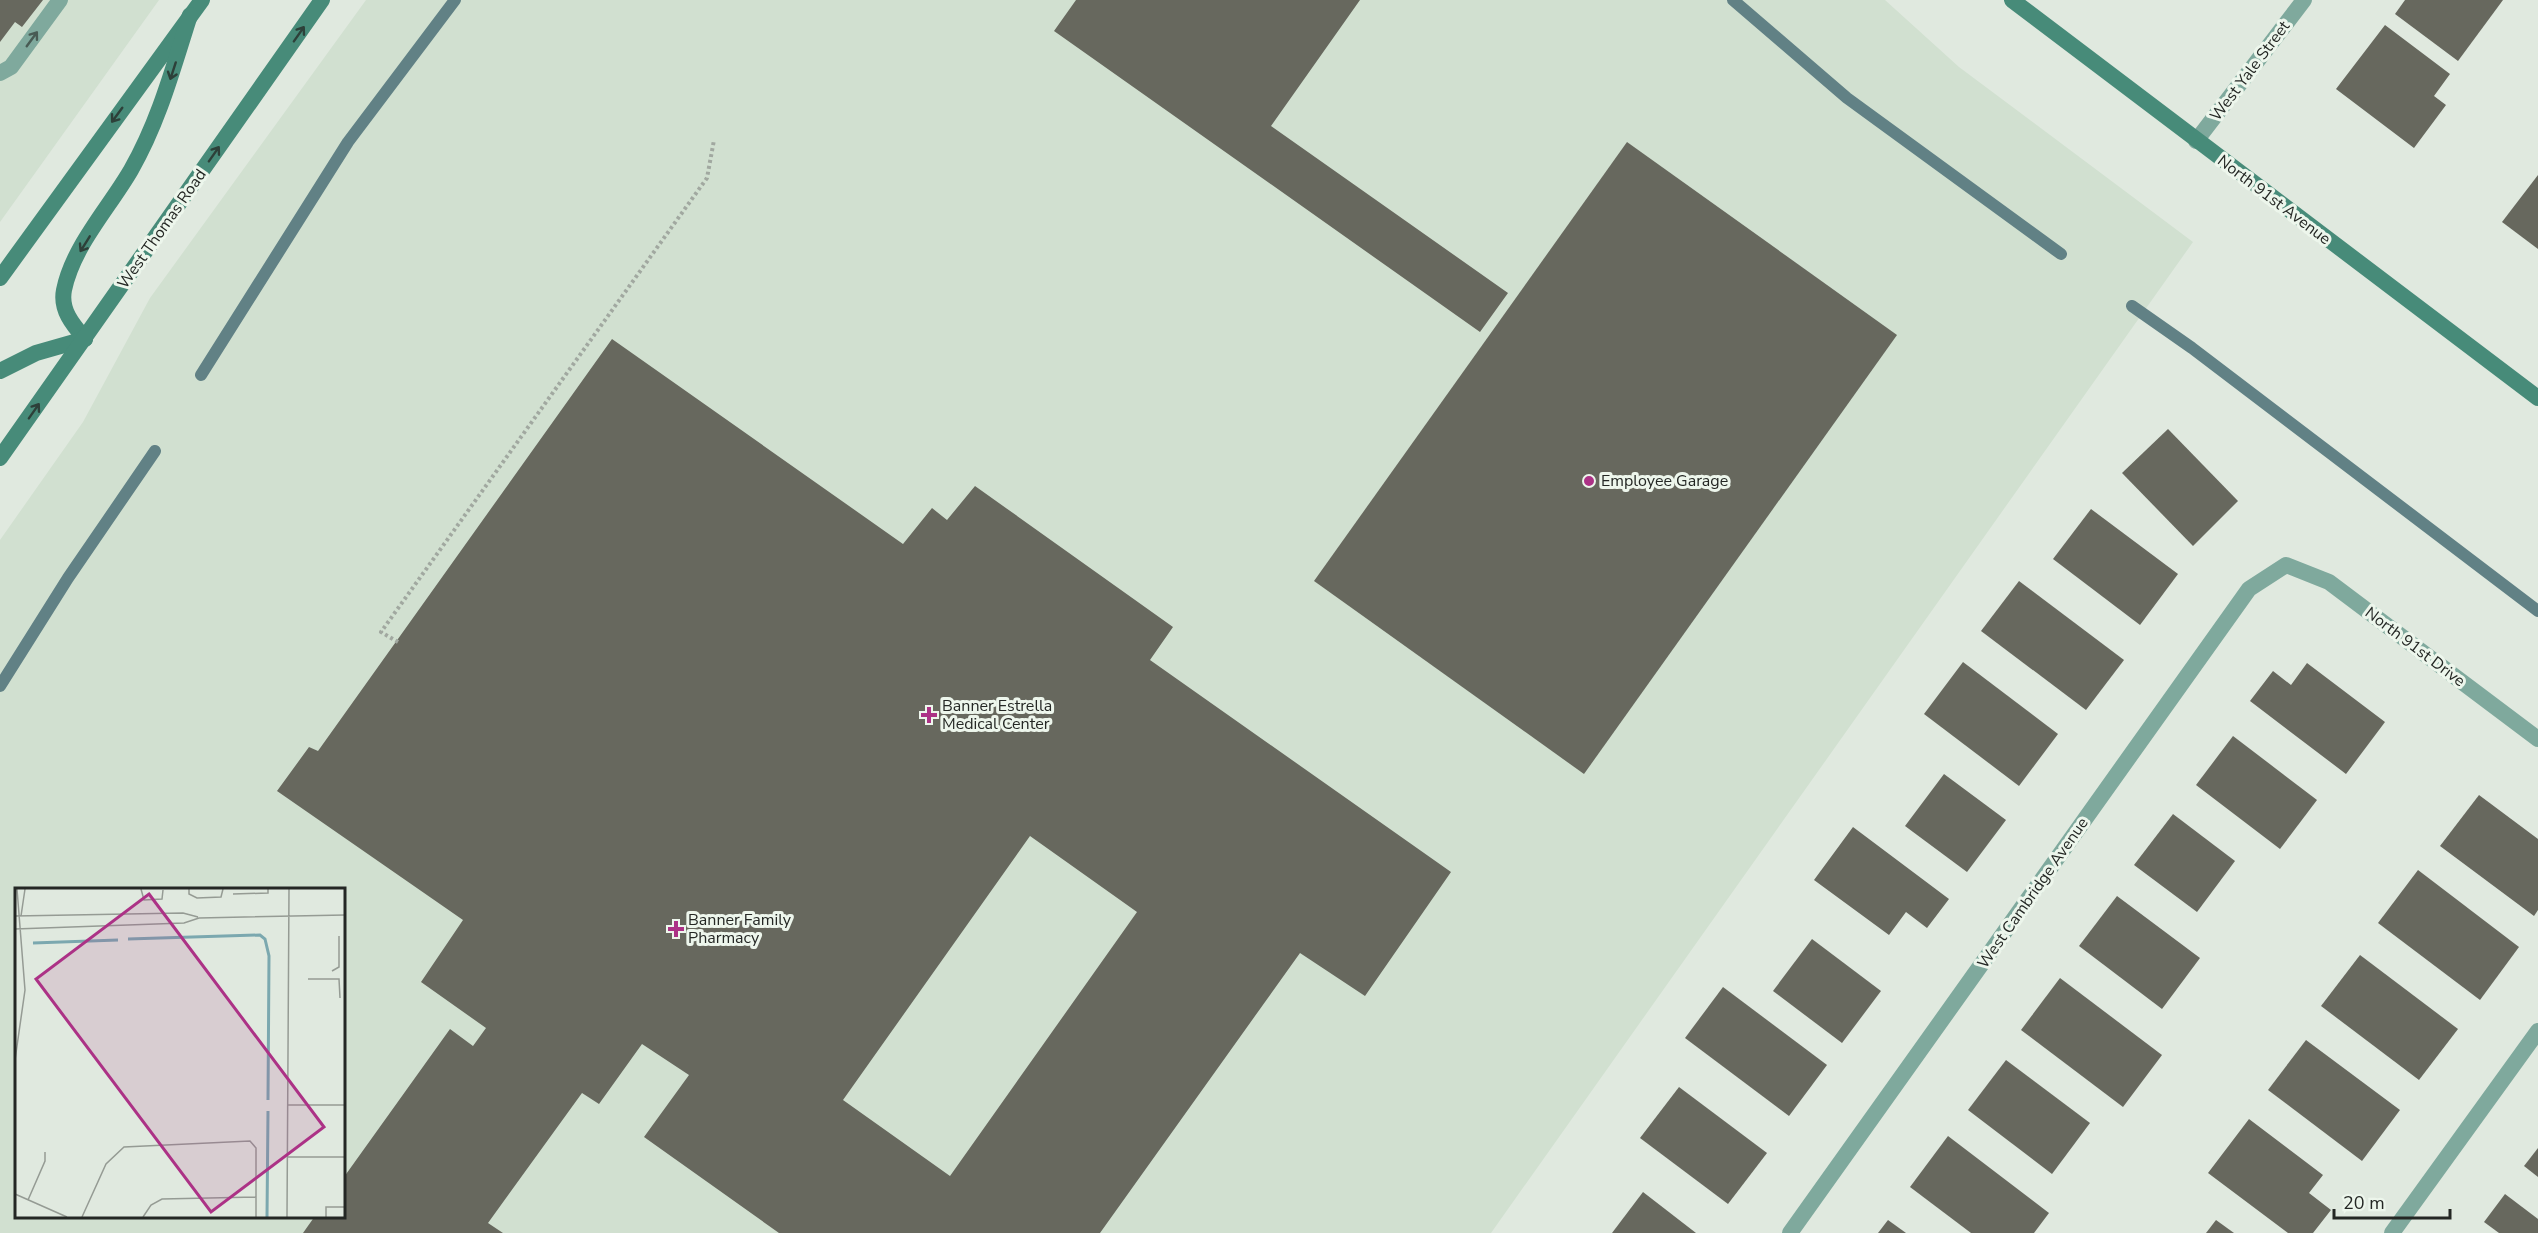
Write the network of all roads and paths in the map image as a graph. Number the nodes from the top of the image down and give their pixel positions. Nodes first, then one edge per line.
1 (60, 0) edge
2 (202, 0) edge
3 (322, 0) edge
4 (2012, 0) edge
5 (2304, 0) edge
6 (190, 15) junction
7 (0, 73) edge
8 (714, 140) dead end
9 (2196, 141) junction
10 (0, 278) edge
11 (84, 339) junction
12 (0, 371) edge
13 (2538, 398) edge
14 (0, 458) edge
15 (2286, 565) joint
16 (398, 642) dead end
17 (2538, 739) edge
18 (2538, 1031) edge
19 (1790, 1233) edge
20 (2392, 1233) edge

7 -> 1 street
2 - 6 main road
11 -> 3 main road, West Thomas Road
4 - 9 main road, North 91st Avenue
5 - 9 street, West Yale Street
6 -> 10 main road
6 -> 11 main road
8 - 16 path
9 - 13 main road, North 91st Avenue
11 - 12 main road
14 -> 11 main road, West Thomas Road
15 - 17 street, North 91st Drive
15 - 19 street, West Cambridge Avenue
18 - 20 street

